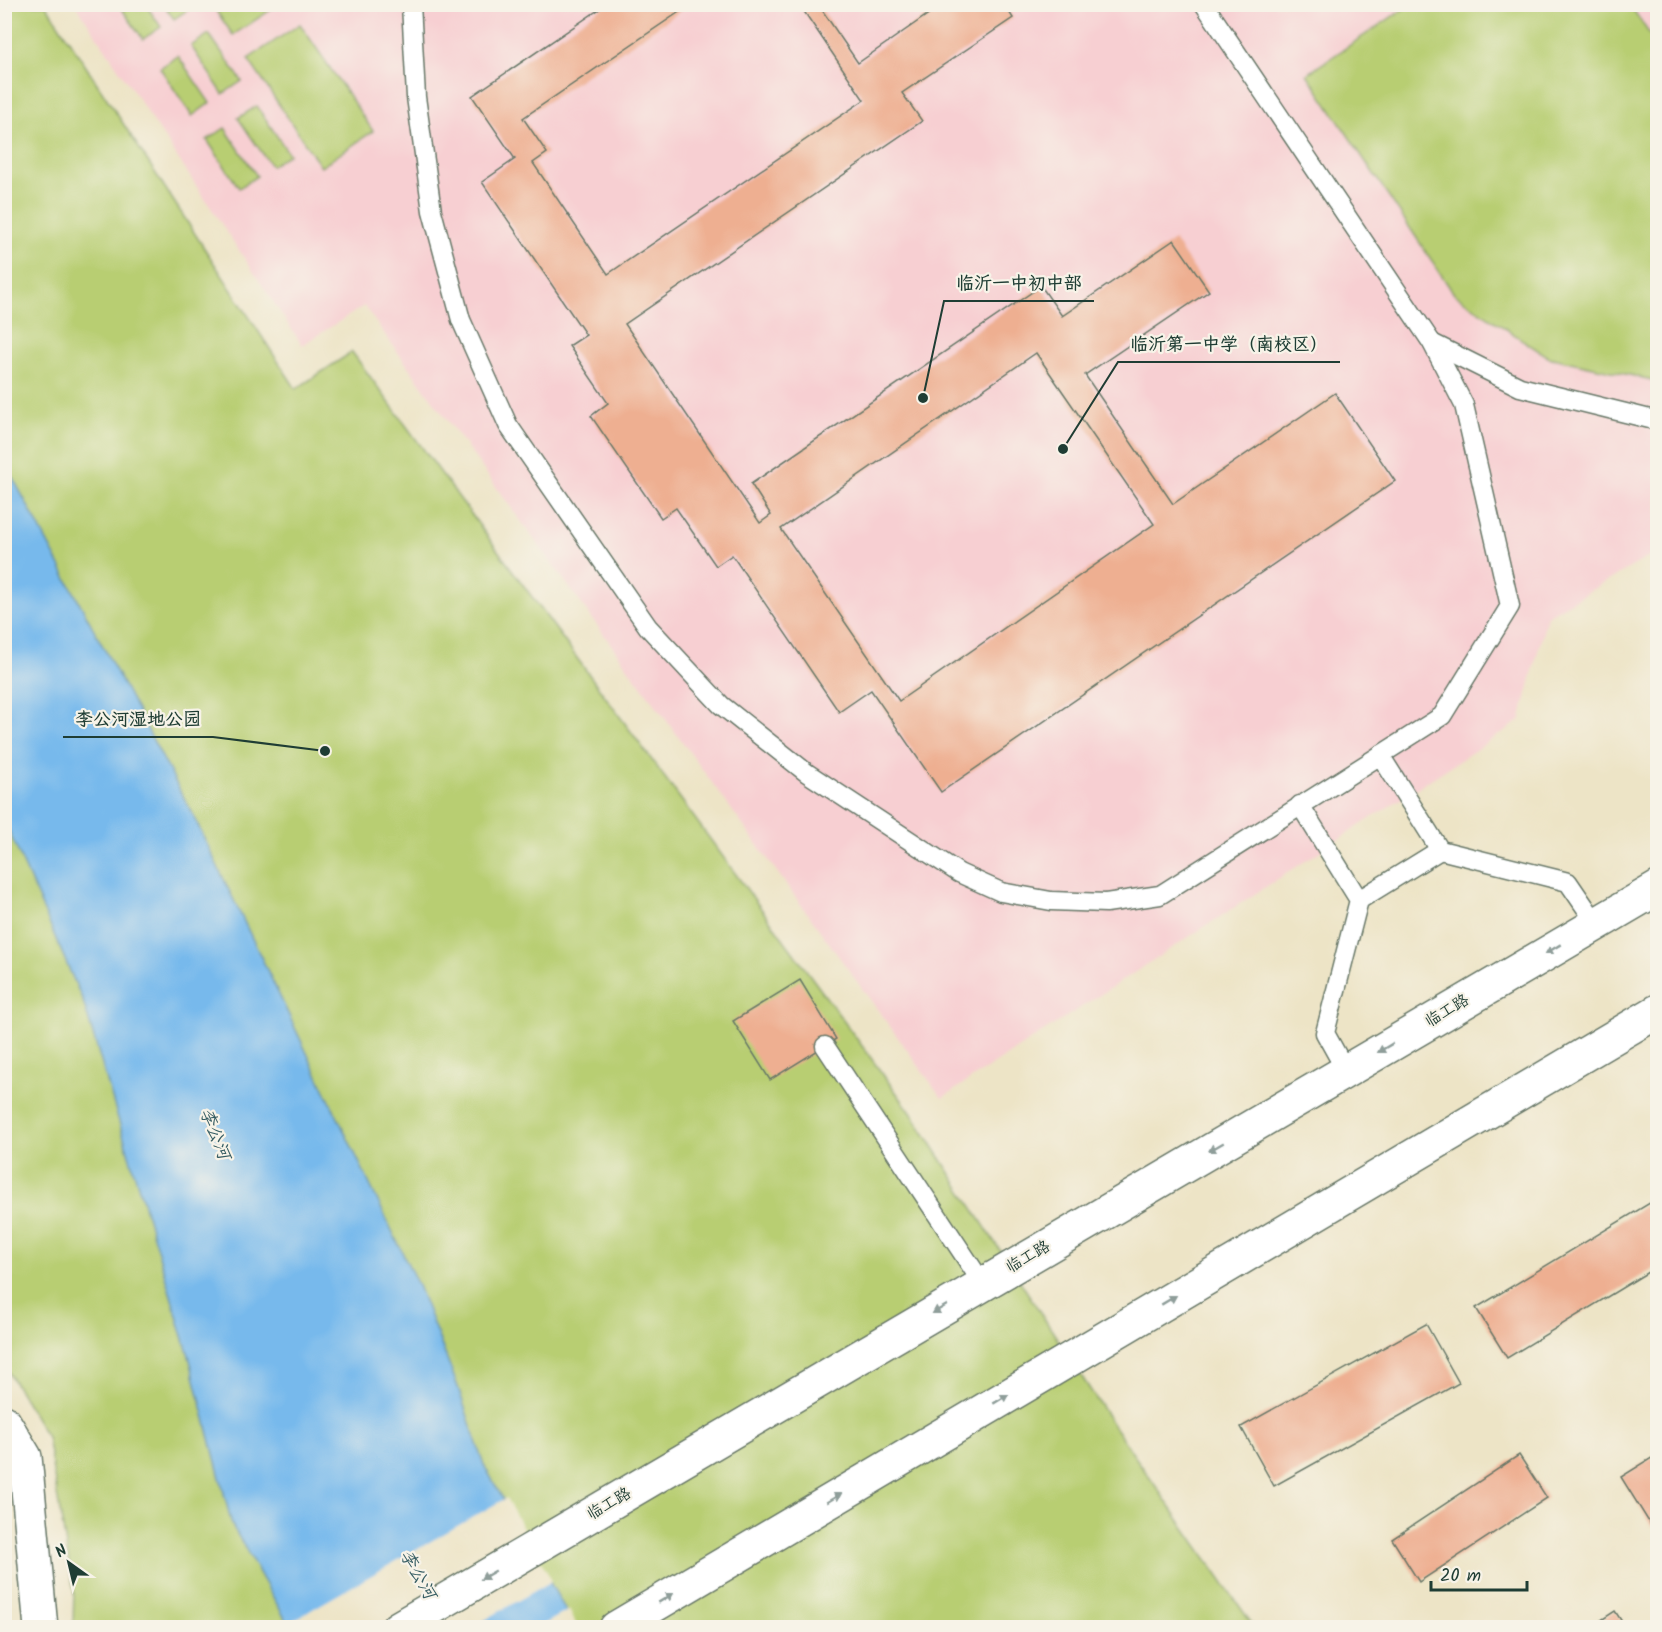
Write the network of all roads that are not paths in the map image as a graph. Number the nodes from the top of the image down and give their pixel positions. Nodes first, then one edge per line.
1 (411, 4) edge
2 (1204, 4) edge
3 (1431, 343) junction
4 (1658, 421) edge
5 (1380, 755) junction
6 (1300, 805) junction
7 (1440, 850) junction
8 (1658, 888) edge
9 (1359, 900) junction
10 (1596, 923) junction
11 (1658, 1011) edge
12 (825, 1046) dead end
13 (1346, 1071) junction
14 (983, 1284) junction
15 (4, 1422) edge
16 (41, 1628) edge
17 (398, 1628) edge
18 (616, 1628) edge

1 - 6 lane
2 - 3 lane
3 - 4 lane
3 - 5 lane
5 - 6 lane
5 - 7 lane
6 - 9 lane
7 - 9 lane
7 - 10 lane
8 - 10 main road, 临工路
9 - 13 lane
10 -> 13 main road, 临工路
18 -> 11 main road
12 - 14 lane
13 -> 14 main road, 临工路
14 -> 17 main road, 临工路
15 - 16 main road

